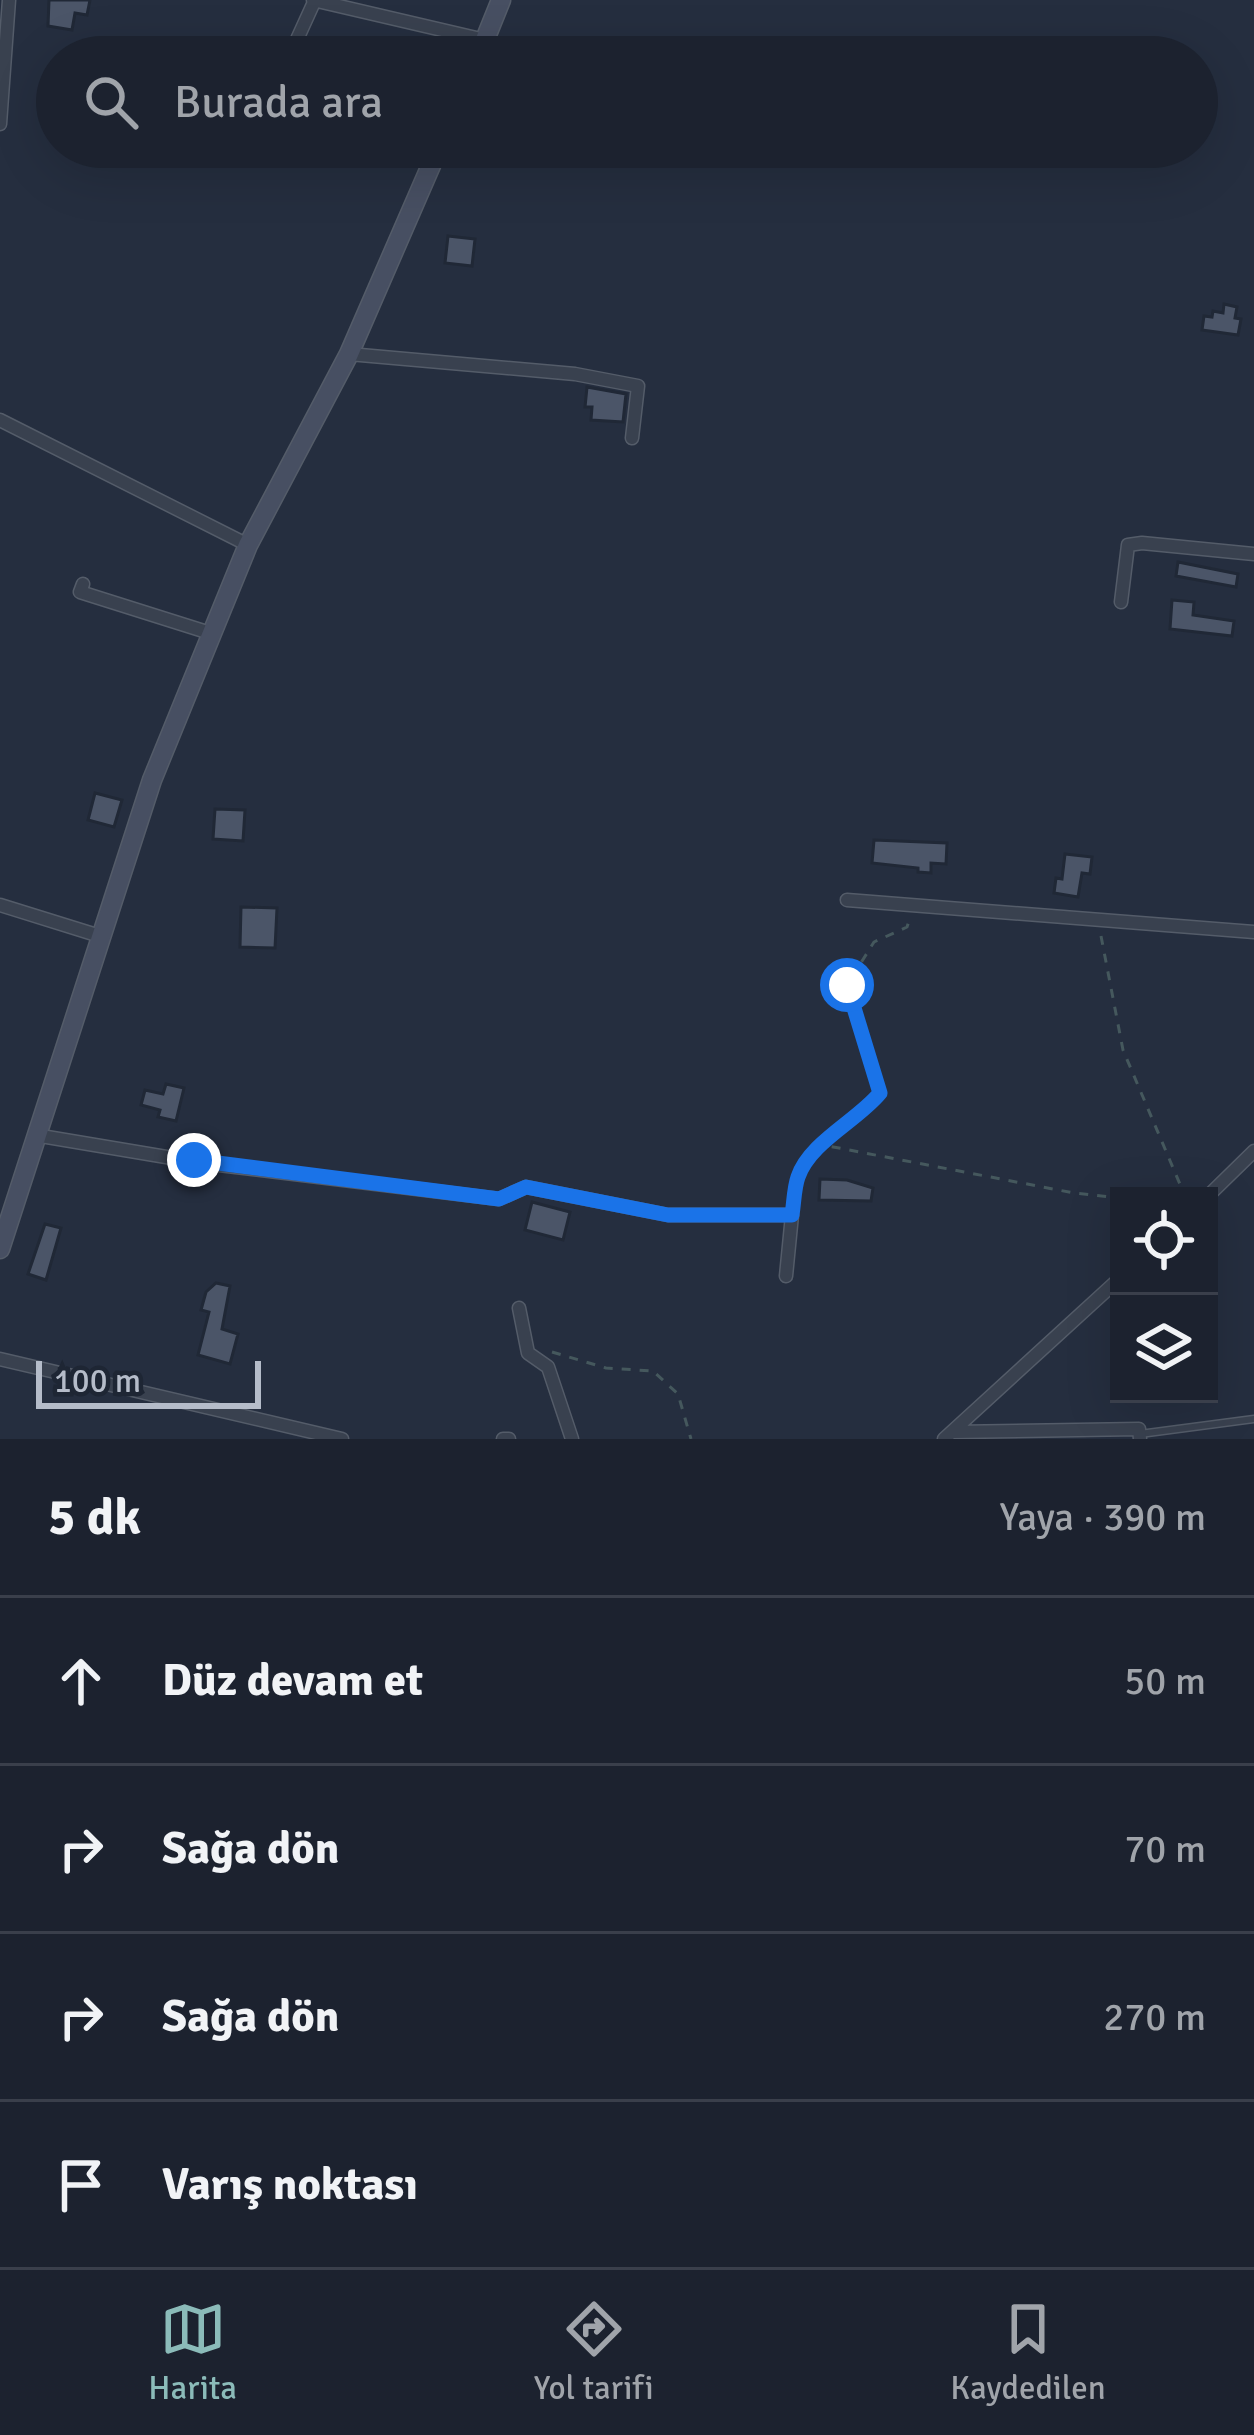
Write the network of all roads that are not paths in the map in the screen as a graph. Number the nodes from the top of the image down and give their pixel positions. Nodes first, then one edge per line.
1 (9, 0) edge
2 (314, 0) edge
3 (501, 0) edge
4 (298, 36) edge
5 (437, 36) edge
6 (487, 36) edge
7 (0, 124) edge
8 (430, 168) edge
9 (349, 354) junction
10 (0, 420) edge
11 (632, 438) dead end
12 (248, 545) junction
13 (1254, 554) edge
14 (83, 584) dead end
15 (1121, 602) dead end
16 (210, 633) junction
17 (847, 900) dead end
18 (0, 905) edge
19 (1254, 932) edge
20 (103, 937) junction
21 (35, 1135) junction
22 (1254, 1150) edge
23 (1217, 1187) edge
24 (0, 1249) edge
25 (786, 1276) dead end
26 (1110, 1287) edge
27 (520, 1308) dead end
28 (0, 1359) edge
29 (1254, 1419) edge
30 (948, 1436) edge
31 (1140, 1437) edge
32 (342, 1439) edge
33 (572, 1439) edge

1 - 7 street
2 - 4 street
2 - 5 street
3 - 6 main road
8 - 9 main road
9 - 11 street
9 - 12 main road
10 - 12 street
12 - 16 main road
13 - 15 street
14 - 16 street
16 - 20 main road
17 - 19 street
18 - 20 street
20 - 21 main road
21 - 24 main road
21 - 25 street
22 - 23 street
26 - 30 street
27 - 33 street
28 - 32 street
29 - 31 lane
30 - 31 street

